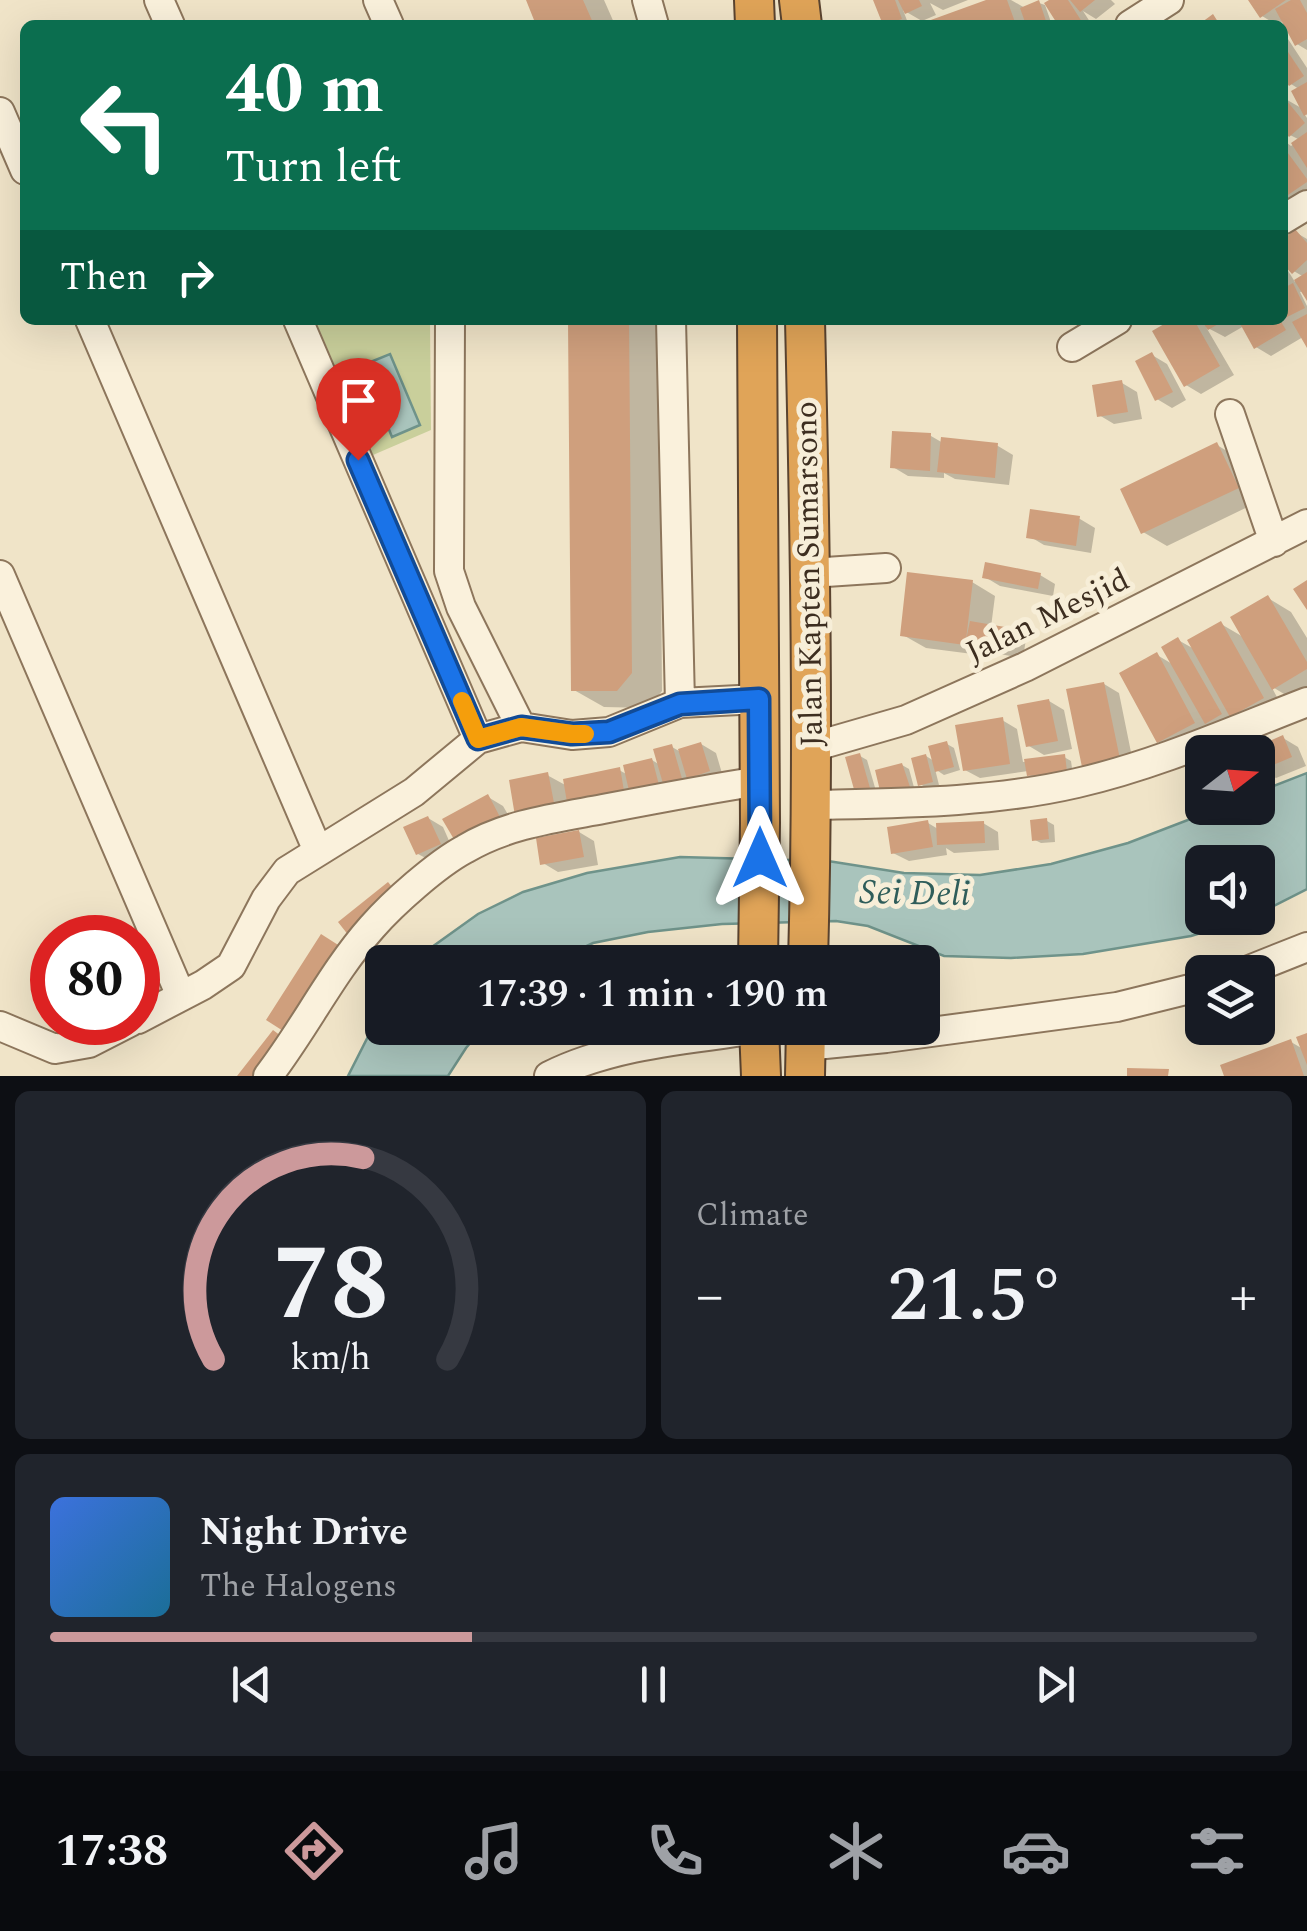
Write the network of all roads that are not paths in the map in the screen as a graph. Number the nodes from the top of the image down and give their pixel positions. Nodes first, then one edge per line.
1 (1169, 0) edge
2 (1138, 20) edge
3 (0, 112) edge
4 (20, 158) edge
5 (92, 325) edge
6 (300, 325) edge
7 (450, 325) edge
8 (670, 325) edge
9 (757, 325) edge
10 (805, 325) edge
11 (1109, 325) edge
12 (1072, 347) dead end
13 (1230, 414) dead end
14 (1307, 524) edge
15 (1274, 542) junction
16 (886, 568) dead end
17 (810, 573) junction
18 (0, 575) edge
19 (759, 699) junction
20 (1307, 702) edge
21 (680, 704) junction
22 (521, 727) junction
23 (478, 739) junction
24 (809, 748) junction
25 (760, 781) junction
26 (812, 817) junction
27 (318, 851) junction
28 (758, 945) edge
29 (808, 945) edge
30 (1307, 948) edge
31 (1275, 960) edge
32 (1185, 990) edge
33 (181, 996) junction
34 (160, 1007) edge
35 (0, 1026) edge
36 (30, 1038) edge
37 (48, 1045) edge
38 (81, 1045) edge
39 (655, 1045) edge
40 (759, 1045) edge
41 (805, 1050) edge
42 (268, 1076) edge
43 (550, 1076) edge
44 (760, 1076) edge

1 - 2 street
3 - 4 street
5 - 27 street
6 - 23 street
7 - 22 street
8 - 21 street
9 - 19 highway, Jalan Kapten Sumarsono
10 - 17 highway, Jalan Kapten Sumarsono
11 - 12 street
13 - 15 street
14 - 15 street, Jalan Mesjid
15 - 24 street, Jalan Mesjid
16 - 17 street
17 - 24 highway, Jalan Kapten Sumarsono
18 - 33 street
19 - 21 street
19 - 25 highway, Jalan Kapten Sumarsono
20 - 26 street
21 - 22 street
22 - 23 street
23 - 27 street
24 - 26 highway, Jalan Kapten Sumarsono
25 - 28 highway, Jalan Kapten Sumarsono
25 - 42 street
26 - 29 highway, Jalan Kapten Sumarsono
27 - 33 street
30 - 31 street
32 - 41 street
33 - 34 street
35 - 36 street
37 - 38 street
39 - 43 street
40 - 44 highway

